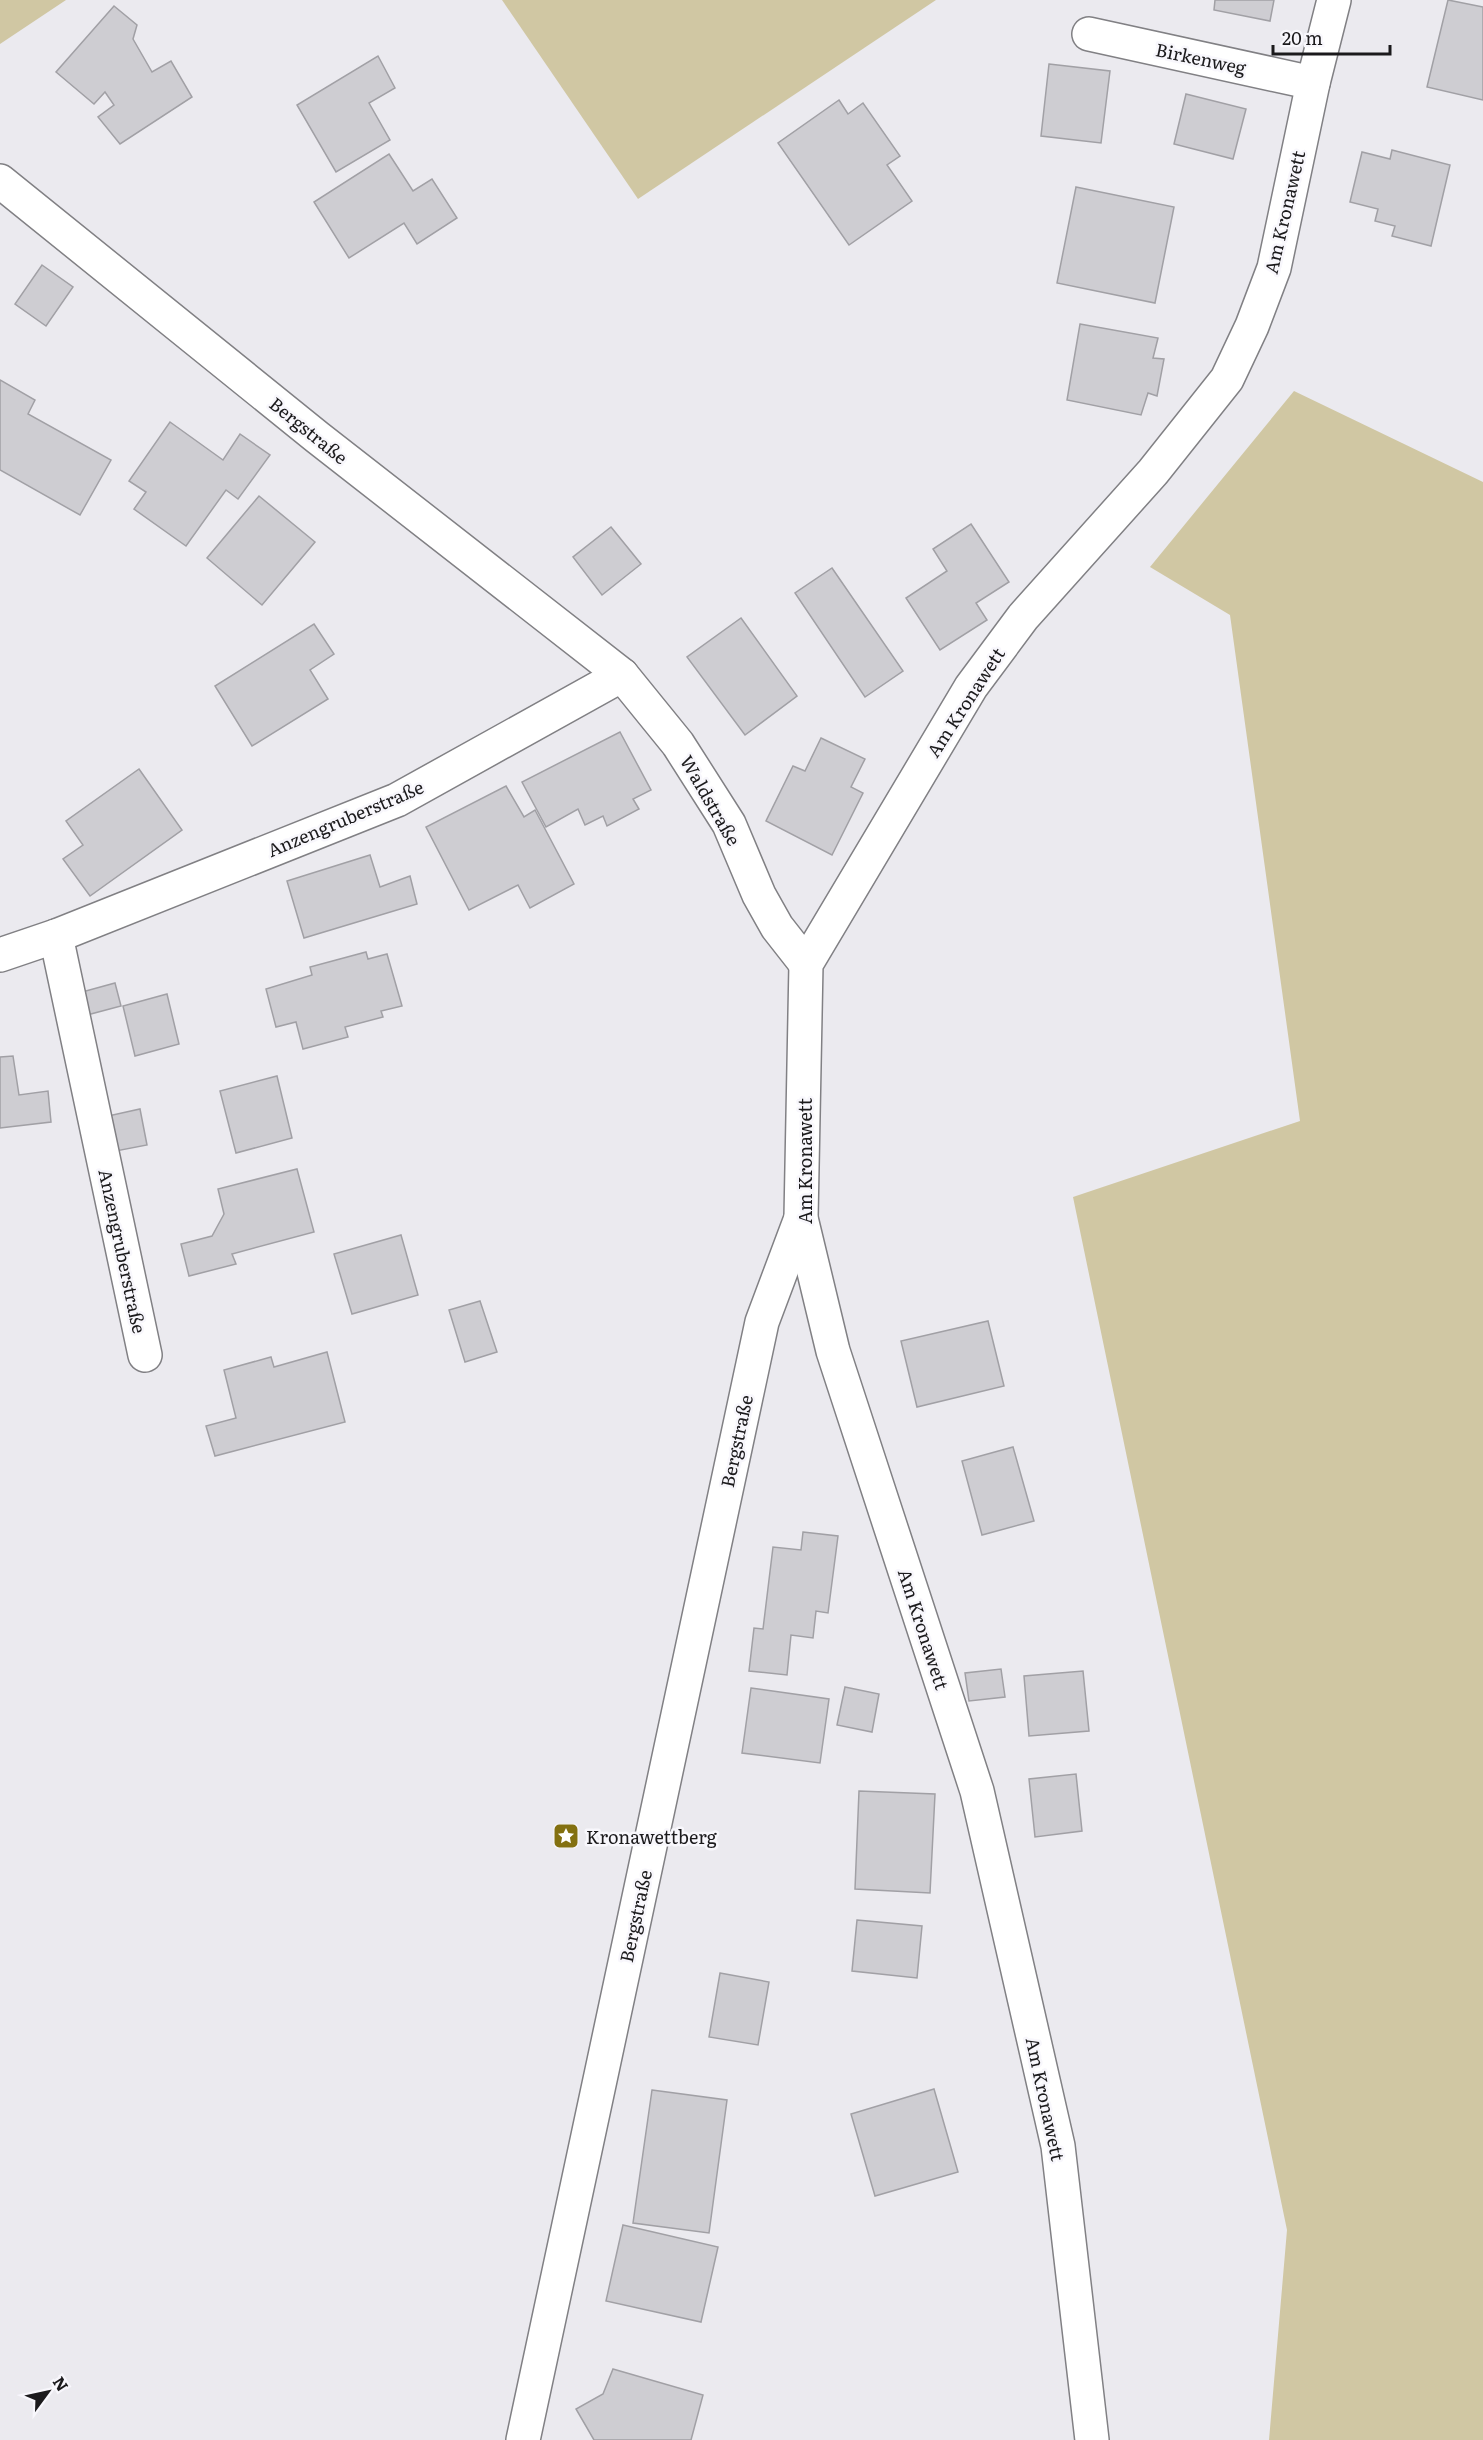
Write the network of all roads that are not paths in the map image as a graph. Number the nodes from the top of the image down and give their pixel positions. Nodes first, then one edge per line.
1 (1334, 0) edge
2 (1089, 34) dead end
3 (1312, 83) junction
4 (0, 181) edge
5 (622, 675) junction
6 (56, 936) junction
7 (0, 955) edge
8 (806, 963) junction
9 (801, 1218) junction
10 (145, 1355) dead end
11 (524, 2440) edge
12 (1092, 2440) edge

1 - 3 street, Am Kronawett
2 - 3 street, Birkenweg
3 - 8 street, Am Kronawett
4 - 5 street, Bergstraße
5 - 6 street, Anzengruberstraße
5 - 8 street, Waldstraße
6 - 7 street, Anzengruberstraße
6 - 10 street, Anzengruberstraße
8 - 9 street, Am Kronawett
9 - 11 street, Bergstraße
9 - 12 street, Am Kronawett

